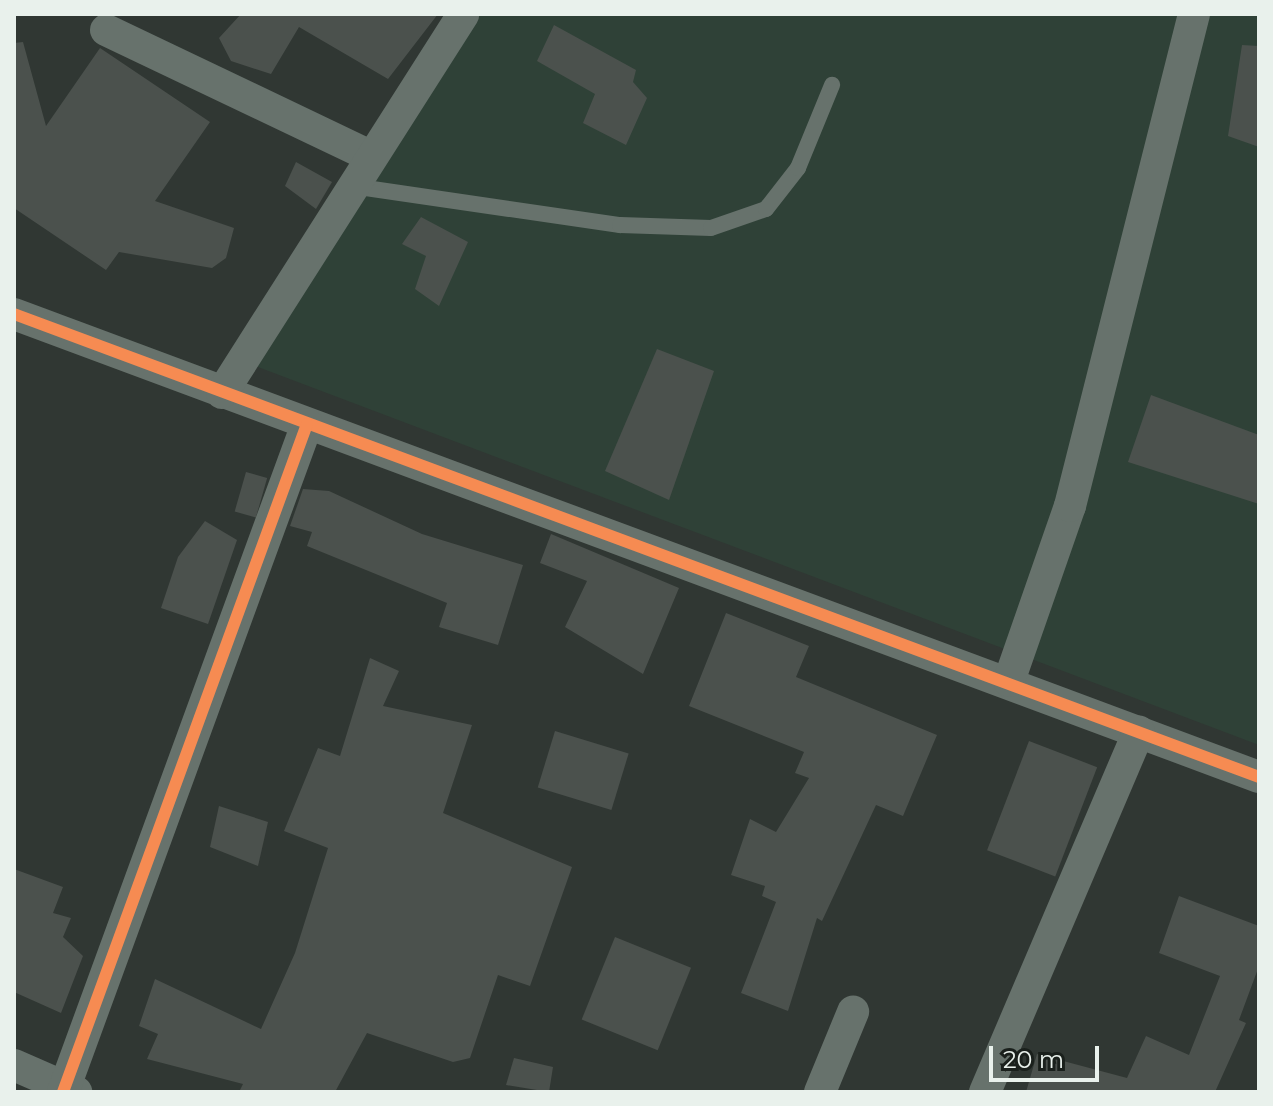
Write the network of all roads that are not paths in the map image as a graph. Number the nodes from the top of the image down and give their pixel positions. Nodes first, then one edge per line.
1 (463, 14) edge
2 (1194, 14) edge
3 (106, 30) dead end
4 (832, 85) dead end
5 (370, 156) junction
6 (352, 186) junction
7 (14, 314) edge
8 (222, 393) junction
9 (307, 424) junction
10 (1009, 681) junction
11 (1139, 731) junction
12 (1259, 777) edge
13 (853, 1012) dead end
14 (14, 1065) edge
15 (68, 1089) edge
16 (820, 1092) edge
17 (985, 1092) edge

1 - 5 street
2 - 10 street
3 - 5 street
4 - 6 lane
5 - 6 street
6 - 8 street
7 - 8 street
8 - 9 street
9 - 10 street
9 - 15 street
10 - 11 street
11 - 12 street
11 - 17 street
13 - 16 street
14 - 15 street

